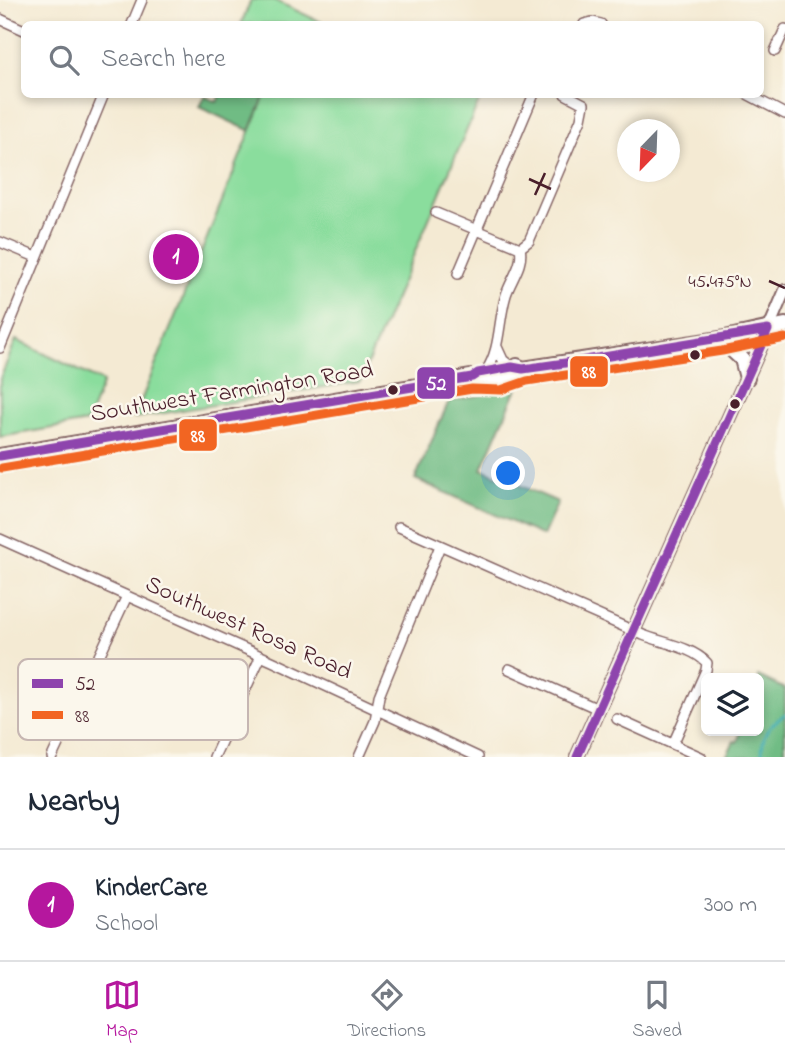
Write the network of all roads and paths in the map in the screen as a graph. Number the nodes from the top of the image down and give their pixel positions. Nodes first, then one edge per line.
1 (142, 0) edge
2 (0, 19) edge
3 (133, 21) edge
4 (21, 29) edge
5 (785, 29) edge
6 (775, 51) dead end
7 (102, 98) edge
8 (532, 98) edge
9 (573, 98) edge
10 (755, 98) edge
11 (785, 114) edge
12 (436, 213) dead end
13 (477, 230) junction
14 (0, 242) edge
15 (520, 248) junction
16 (36, 257) junction
17 (458, 274) dead end
18 (785, 290) edge
19 (785, 325) edge
20 (768, 330) junction
21 (720, 339) junction
22 (497, 347) junction
23 (0, 348) edge
24 (518, 368) junction
25 (479, 374) junction
26 (747, 378) junction
27 (0, 456) edge
28 (399, 527) dead end
29 (0, 539) edge
30 (440, 545) junction
31 (127, 596) junction
32 (633, 631) junction
33 (261, 656) junction
34 (98, 659) edge
35 (509, 669) dead end
36 (248, 684) edge
37 (377, 709) junction
38 (598, 709) junction
39 (617, 719) dead end
40 (60, 740) edge
41 (222, 740) edge
42 (673, 744) junction
43 (52, 757) edge
44 (214, 757) edge
45 (359, 757) edge
46 (478, 757) edge
47 (577, 757) edge
48 (701, 757) edge

1 - 3 street
2 - 4 street
5 - 6 street
7 - 16 street
8 - 13 street
9 - 15 street
10 - 11 street
12 - 13 street
13 - 15 street
13 - 17 street
14 - 16 street
15 - 22 street
16 - 23 street
18 - 20 street
19 - 20 main road, Southwest Farmington Road
20 - 21 main road, Southwest Farmington Road
20 - 26 main road
21 - 24 main road, Southwest Farmington Road
21 - 26 main road
22 - 24 street
22 - 25 street
24 - 25 main road, Southwest Farmington Road
25 - 27 main road, Southwest Farmington Road
26 - 32 main road
28 - 30 street
29 - 31 street, Southwest Rosa Road
30 - 32 street
30 - 37 street
31 - 33 street, Southwest Rosa Road
31 - 34 street
32 - 38 main road
32 - 42 street
33 - 36 street
33 - 37 street, Southwest Rosa Road
35 - 38 street
37 - 45 street
37 - 46 street, Southwest Rosa Road
38 - 47 main road
39 - 42 street
40 - 43 street
41 - 44 street
42 - 48 street

